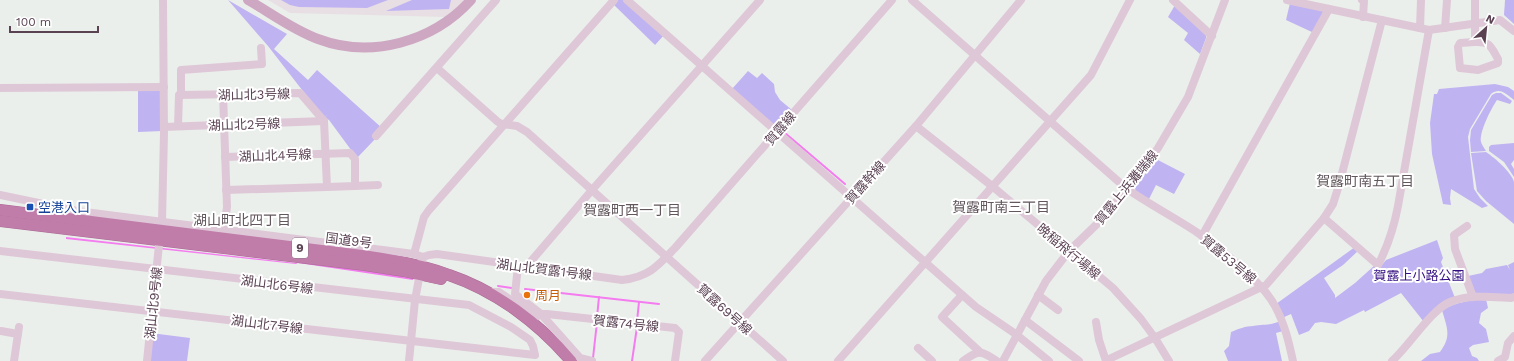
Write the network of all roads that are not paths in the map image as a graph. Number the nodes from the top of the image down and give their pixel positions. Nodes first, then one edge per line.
1 (163, 0) edge
2 (248, 0) edge
3 (471, 0) edge
4 (496, 0) edge
5 (614, 0) edge
6 (627, 0) edge
7 (760, 0) edge
8 (892, 0) edge
9 (912, 0) edge
10 (1021, 0) edge
11 (1130, 0) edge
12 (1173, 0) edge
13 (1225, 0) edge
14 (1288, 0) edge
15 (1362, 0) edge
16 (1421, 0) edge
17 (1447, 0) edge
18 (1475, 0) edge
19 (1329, 9) junction
20 (1363, 17) junction
21 (1382, 20) junction
22 (1474, 24) junction
23 (1420, 28) junction
24 (1445, 28) junction
25 (1429, 30) junction
26 (1514, 31) edge
27 (1212, 36) junction
28 (1475, 42) junction
29 (261, 48) dead end
30 (976, 55) junction
31 (702, 66) junction
32 (437, 68) junction
33 (164, 87) junction
34 (0, 88) edge
35 (223, 94) junction
36 (181, 95) junction
37 (324, 121) junction
38 (1050, 121) junction
39 (506, 124) junction
40 (223, 125) junction
41 (164, 126) junction
42 (178, 126) junction
43 (916, 126) junction
44 (777, 132) junction
45 (376, 136) dead end
46 (325, 154) junction
47 (225, 157) junction
48 (378, 185) dead end
49 (355, 186) junction
50 (992, 186) junction
51 (327, 187) junction
52 (1126, 189) junction
53 (226, 190) junction
54 (592, 190) junction
55 (0, 195) edge
56 (852, 197) junction
57 (0, 210) edge
58 (1324, 218) junction
59 (0, 221) edge
60 (162, 222) junction
61 (1467, 226) dead end
62 (224, 229) junction
63 (1202, 236) junction
64 (160, 245) dead end
65 (0, 251) edge
66 (1069, 251) junction
67 (414, 254) junction
68 (667, 256) junction
69 (926, 262) junction
70 (421, 266) junction
71 (522, 267) junction
72 (157, 270) junction
73 (1262, 288) junction
74 (487, 292) junction
75 (0, 294) edge
76 (962, 295) junction
77 (1038, 295) junction
78 (1473, 297) junction
79 (1514, 297) edge
80 (415, 300) junction
81 (520, 301) junction
82 (1058, 310) dead end
83 (152, 311) junction
84 (539, 315) junction
85 (1025, 320) junction
86 (740, 322) junction
87 (1096, 322) dead end
88 (1, 331) dead end
89 (1017, 336) junction
90 (1514, 336) edge
91 (1155, 338) junction
92 (411, 341) junction
93 (556, 345) junction
94 (918, 348) dead end
95 (980, 352) junction
96 (535, 355) joint
97 (1514, 358) edge
98 (1501, 359) edge
99 (1109, 360) edge
100 (14, 361) edge
101 (147, 361) edge
102 (409, 361) edge
103 (560, 361) edge
104 (570, 361) edge
105 (592, 361) edge
106 (675, 361) edge
107 (705, 361) edge
108 (783, 361) edge
109 (838, 361) edge
110 (932, 361) edge
111 (963, 361) edge
112 (997, 361) edge
113 (1003, 361) edge
114 (1049, 361) edge
115 (1079, 361) edge
116 (1169, 361) edge
117 (1293, 361) edge
118 (1392, 361) edge

1 - 33 street
2 - 3 main road
4 - 32 street
5 - 39 street
6 - 31 street
7 - 31 street
8 - 44 street, 賀露線
9 - 30 street, 賀露53号線
10 - 30 street, 賀露幹線
11 - 38 street
12 - 27 street
13 - 27 street, 賀露上浜灘端線
14 - 19 street
15 - 20 street
16 - 23 street
17 - 24 street
18 - 22 street
19 - 20 street
19 - 63 street
20 - 21 street
21 - 23 street
21 - 58 street
22 - 24 street
22 - 26 street
22 - 28 street
23 - 25 street
24 - 25 street
25 - 58 street
27 - 52 street, 賀露上浜灘端線
28 - 28 street
29 - 36 street
30 - 38 street, 賀露53号線
30 - 43 street, 賀露幹線
31 - 44 street
31 - 54 street
32 - 39 street, 賀露69号線
32 - 45 street
33 - 34 street
33 - 41 street
35 - 36 street, 湖山北3号線
35 - 37 street, 湖山北3号線
35 - 40 street
36 - 42 street
37 - 40 street, 湖山北2号線
37 - 46 street
38 - 50 street
38 - 52 street, 賀露53号線
39 - 54 street, 賀露69号線
39 - 67 street
40 - 42 street, 湖山北2号線
40 - 47 street
41 - 42 street, 湖山北2号線
41 - 60 street
43 - 50 street, 晩稲飛行場線
43 - 56 street, 賀露幹線
44 - 56 street
44 - 68 street, 賀露線
46 - 47 street, 湖山北4号線
46 - 49 street, 湖山北4号線
46 - 51 street
47 - 53 street
48 - 49 street
49 - 51 street
50 - 66 street, 晩稲飛行場線
50 - 69 street
51 - 53 street
52 - 63 street, 賀露53号線
52 - 66 street, 賀露上浜灘端線
53 - 62 street
54 - 68 street, 賀露69号線
54 - 71 street
55 - 60 street
56 - 69 street
56 - 86 street, 賀露幹線
57 - 70 highway, 国道9号 / 9
58 - 73 street
59 - 70 highway, 国道9号 / 9
60 - 62 street
61 - 78 street
62 - 67 street
63 - 73 street, 賀露53号線
64 - 72 street, 湖山北9号線
65 - 72 street, 湖山北6号線
66 - 77 street, 賀露上浜灘端線
66 - 91 street, 晩稲飛行場線
67 - 70 street
68 - 71 street, 湖山北賀露1号線
68 - 86 street, 賀露69号線
69 - 76 street
69 - 109 street
70 - 71 street, 湖山北賀露1号線
70 - 74 highway, 国道9号 / 9
70 - 80 street
70 - 103 highway, 国道9号 / 9
71 - 81 street
72 - 80 street, 湖山北6号線
72 - 83 street, 湖山北9号線
73 - 91 street
73 - 117 street, 賀露53号線
74 - 81 street
74 - 93 highway, 国道9号 / 9
75 - 83 street, 湖山北7号線
76 - 89 street
76 - 95 street
77 - 82 street
77 - 85 street, 賀露上浜灘端線
78 - 79 street
78 - 118 street
80 - 92 street
80 - 96 street, 湖山北6号線
81 - 84 street
83 - 92 street, 湖山北7号線
83 - 101 street, 湖山北9号線
84 - 93 street
84 - 105 street
84 - 106 street, 賀露74号線
85 - 89 street, 賀露上浜灘端線
85 - 115 street
86 - 107 street, 賀露幹線
86 - 108 street, 賀露69号線
87 - 99 street
88 - 100 street
89 - 113 street, 賀露上浜灘端線
89 - 114 street
90 - 98 street
91 - 99 street
91 - 116 street, 晩稲飛行場線
92 - 96 street, 湖山北7号線
92 - 102 street
93 - 104 highway, 国道9号 / 9
94 - 110 street
95 - 111 street
95 - 112 street
97 - 98 street

